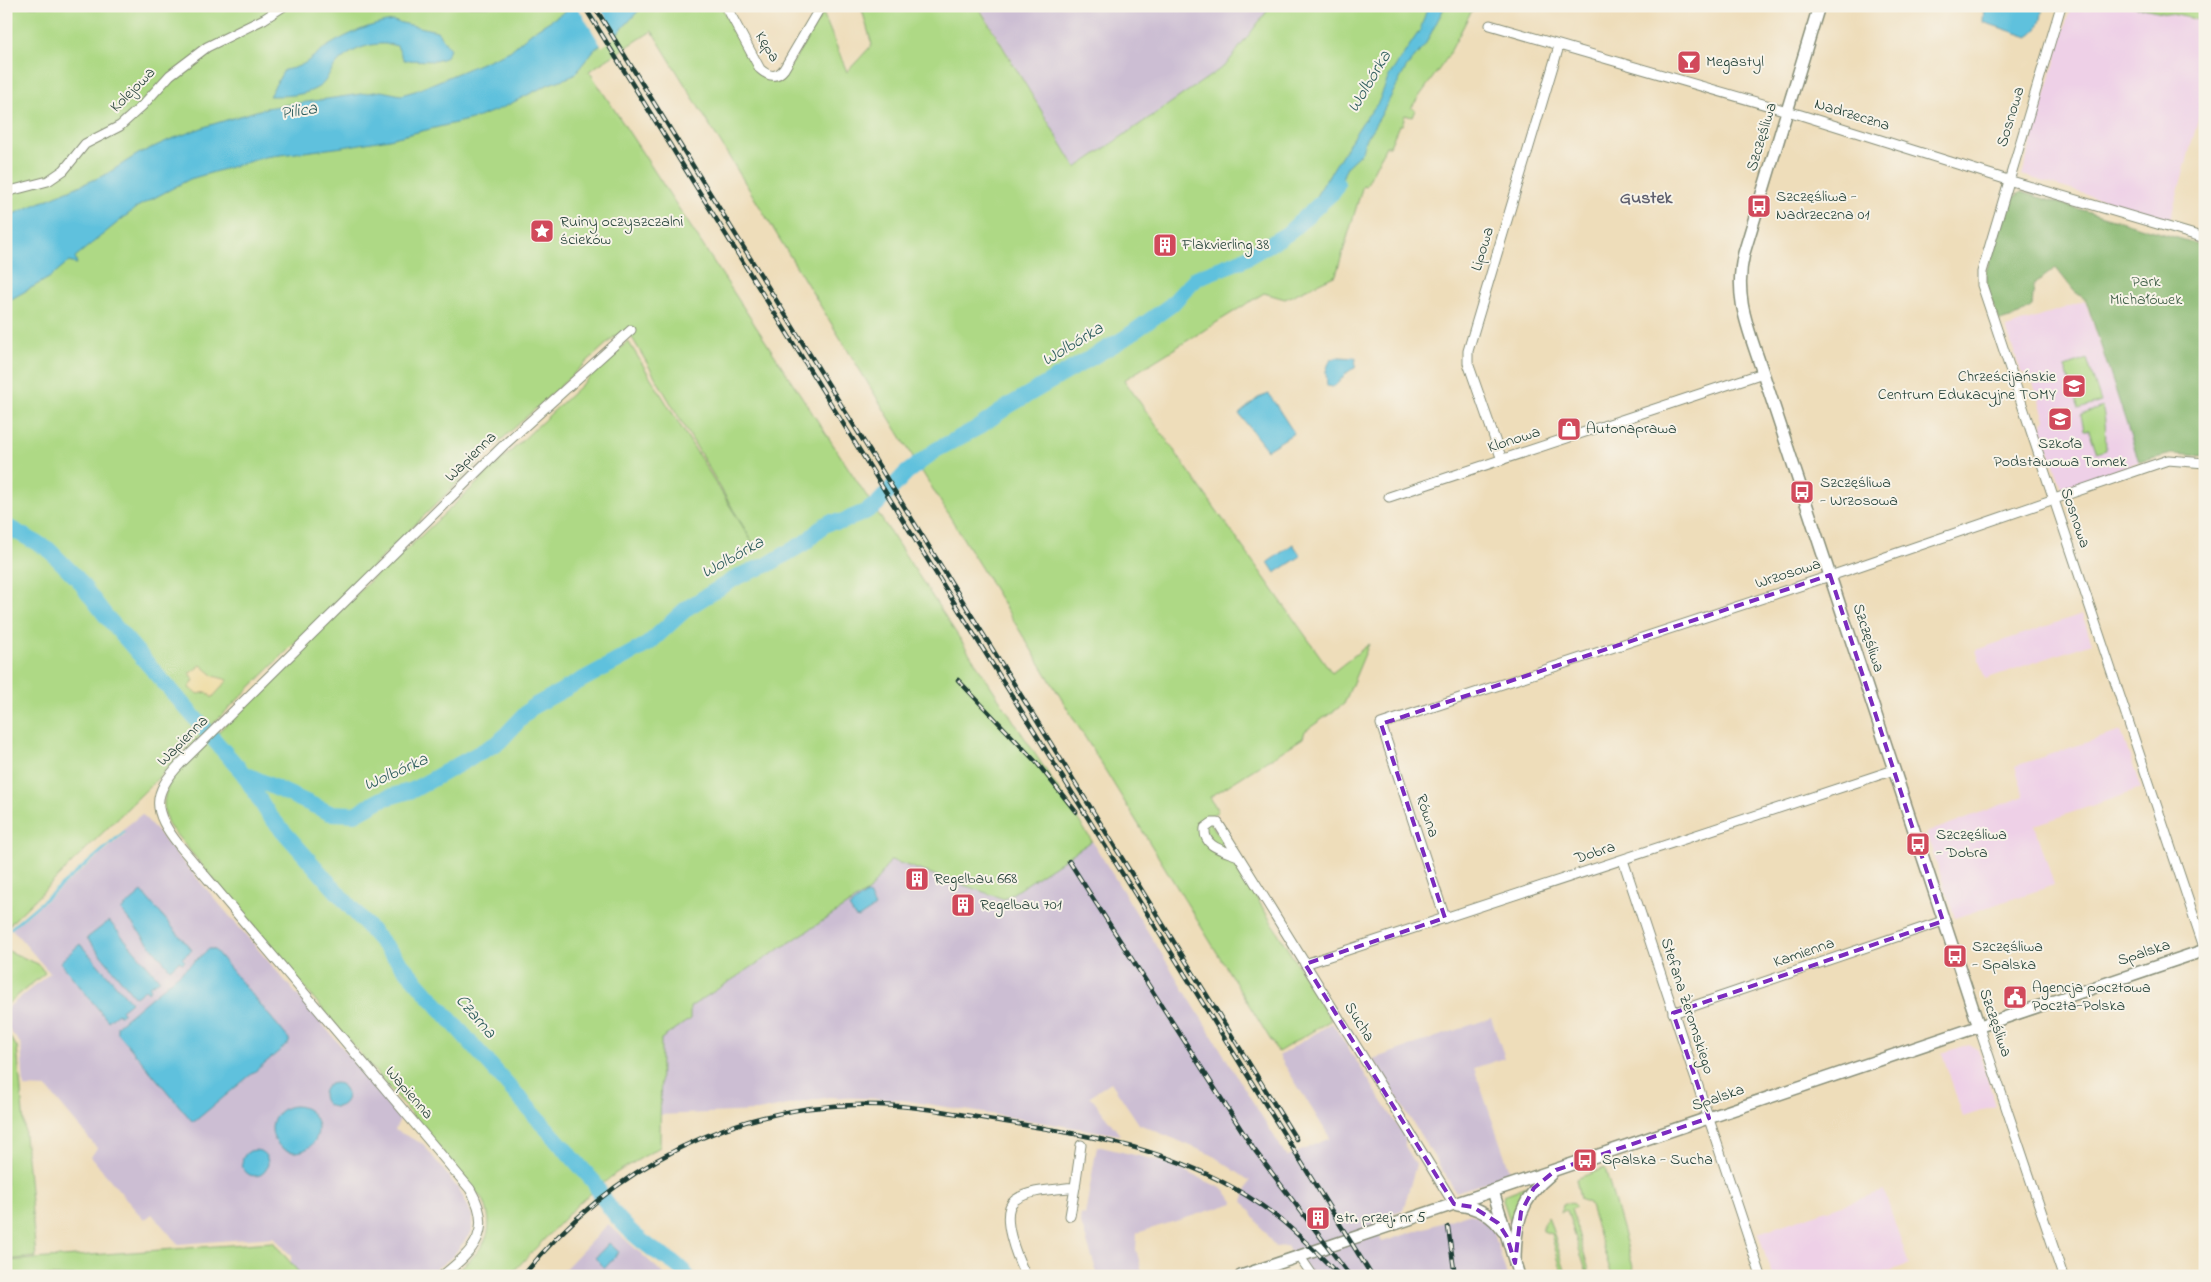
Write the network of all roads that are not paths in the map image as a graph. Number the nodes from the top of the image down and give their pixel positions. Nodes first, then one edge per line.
1 (284, 6) edge
2 (726, 6) edge
3 (821, 6) edge
4 (1819, 6) edge
5 (2061, 6) edge
6 (1490, 25) dead end
7 (1559, 46) junction
8 (1787, 111) junction
9 (2008, 180) junction
10 (6, 192) edge
11 (2205, 238) edge
12 (631, 330) dead end
13 (1763, 373) junction
14 (1502, 460) junction
15 (2205, 463) edge
16 (1389, 497) dead end
17 (2053, 500) junction
18 (1830, 576) junction
19 (1381, 724) joint
20 (1894, 770) junction
21 (1238, 856) dead end
22 (1623, 860) junction
23 (1445, 918) junction
24 (1943, 921) junction
25 (2205, 950) edge
26 (1305, 964) junction
27 (1673, 1012) junction
28 (1979, 1027) junction
29 (1709, 1118) junction
30 (1081, 1145) dead end
31 (1556, 1170) junction
32 (1075, 1187) junction
33 (1493, 1191) junction
34 (1454, 1204) junction
35 (1070, 1216) dead end
36 (1508, 1237) junction
37 (1300, 1257) junction
38 (1515, 1263) junction
39 (442, 1276) edge
40 (1026, 1276) edge
41 (1241, 1276) edge
42 (1313, 1276) edge
43 (1519, 1276) edge
44 (1762, 1276) edge
45 (2063, 1276) edge

1 - 10 street, Kolejowa
2 - 3 street, Kępa
4 - 8 street, Szczęśliwa
5 - 9 street, Sosnowa
6 - 7 street, Nadrzeczna
7 - 8 street, Nadrzeczna
7 - 14 street, Lipowa
8 - 9 street, Nadrzeczna
8 - 13 street, Szczęśliwa
9 - 11 street, Nadrzeczna
9 - 17 street, Sosnowa
12 - 39 street, Wapienna
13 - 14 street, Klonowa
13 - 18 street, Szczęśliwa
14 - 16 street, Klonowa
15 - 17 street, Wrzosowa
17 - 18 street, Wrzosowa
17 - 25 street, Sosnowa
18 - 19 street, Wrzosowa
18 - 20 street, Szczęśliwa
19 - 23 street, Równa
20 - 22 street, Dobra
20 - 24 street, Szczęśliwa
21 - 26 street, Sucha
22 - 23 street, Dobra
22 - 27 street, Stefana Żeromskiego
23 - 26 street, Dobra
24 - 27 street, Kamienna
24 - 28 street, Szczęśliwa
25 - 28 street, Spalska
26 - 34 street, Sucha
27 - 29 street, Stefana Żeromskiego
28 - 29 street, Spalska
28 - 45 street, Szczęśliwa
29 - 31 street, Spalska
29 - 44 street, Stefana Żeromskiego
30 - 32 street
31 - 33 street, Spalska
31 - 38 street
32 - 35 street
32 - 40 street
33 - 34 street, Spalska
33 - 36 street
34 - 36 street
34 - 37 street, Spalska
36 - 38 street
37 - 41 street, Spalska
37 - 42 street
38 - 43 street

